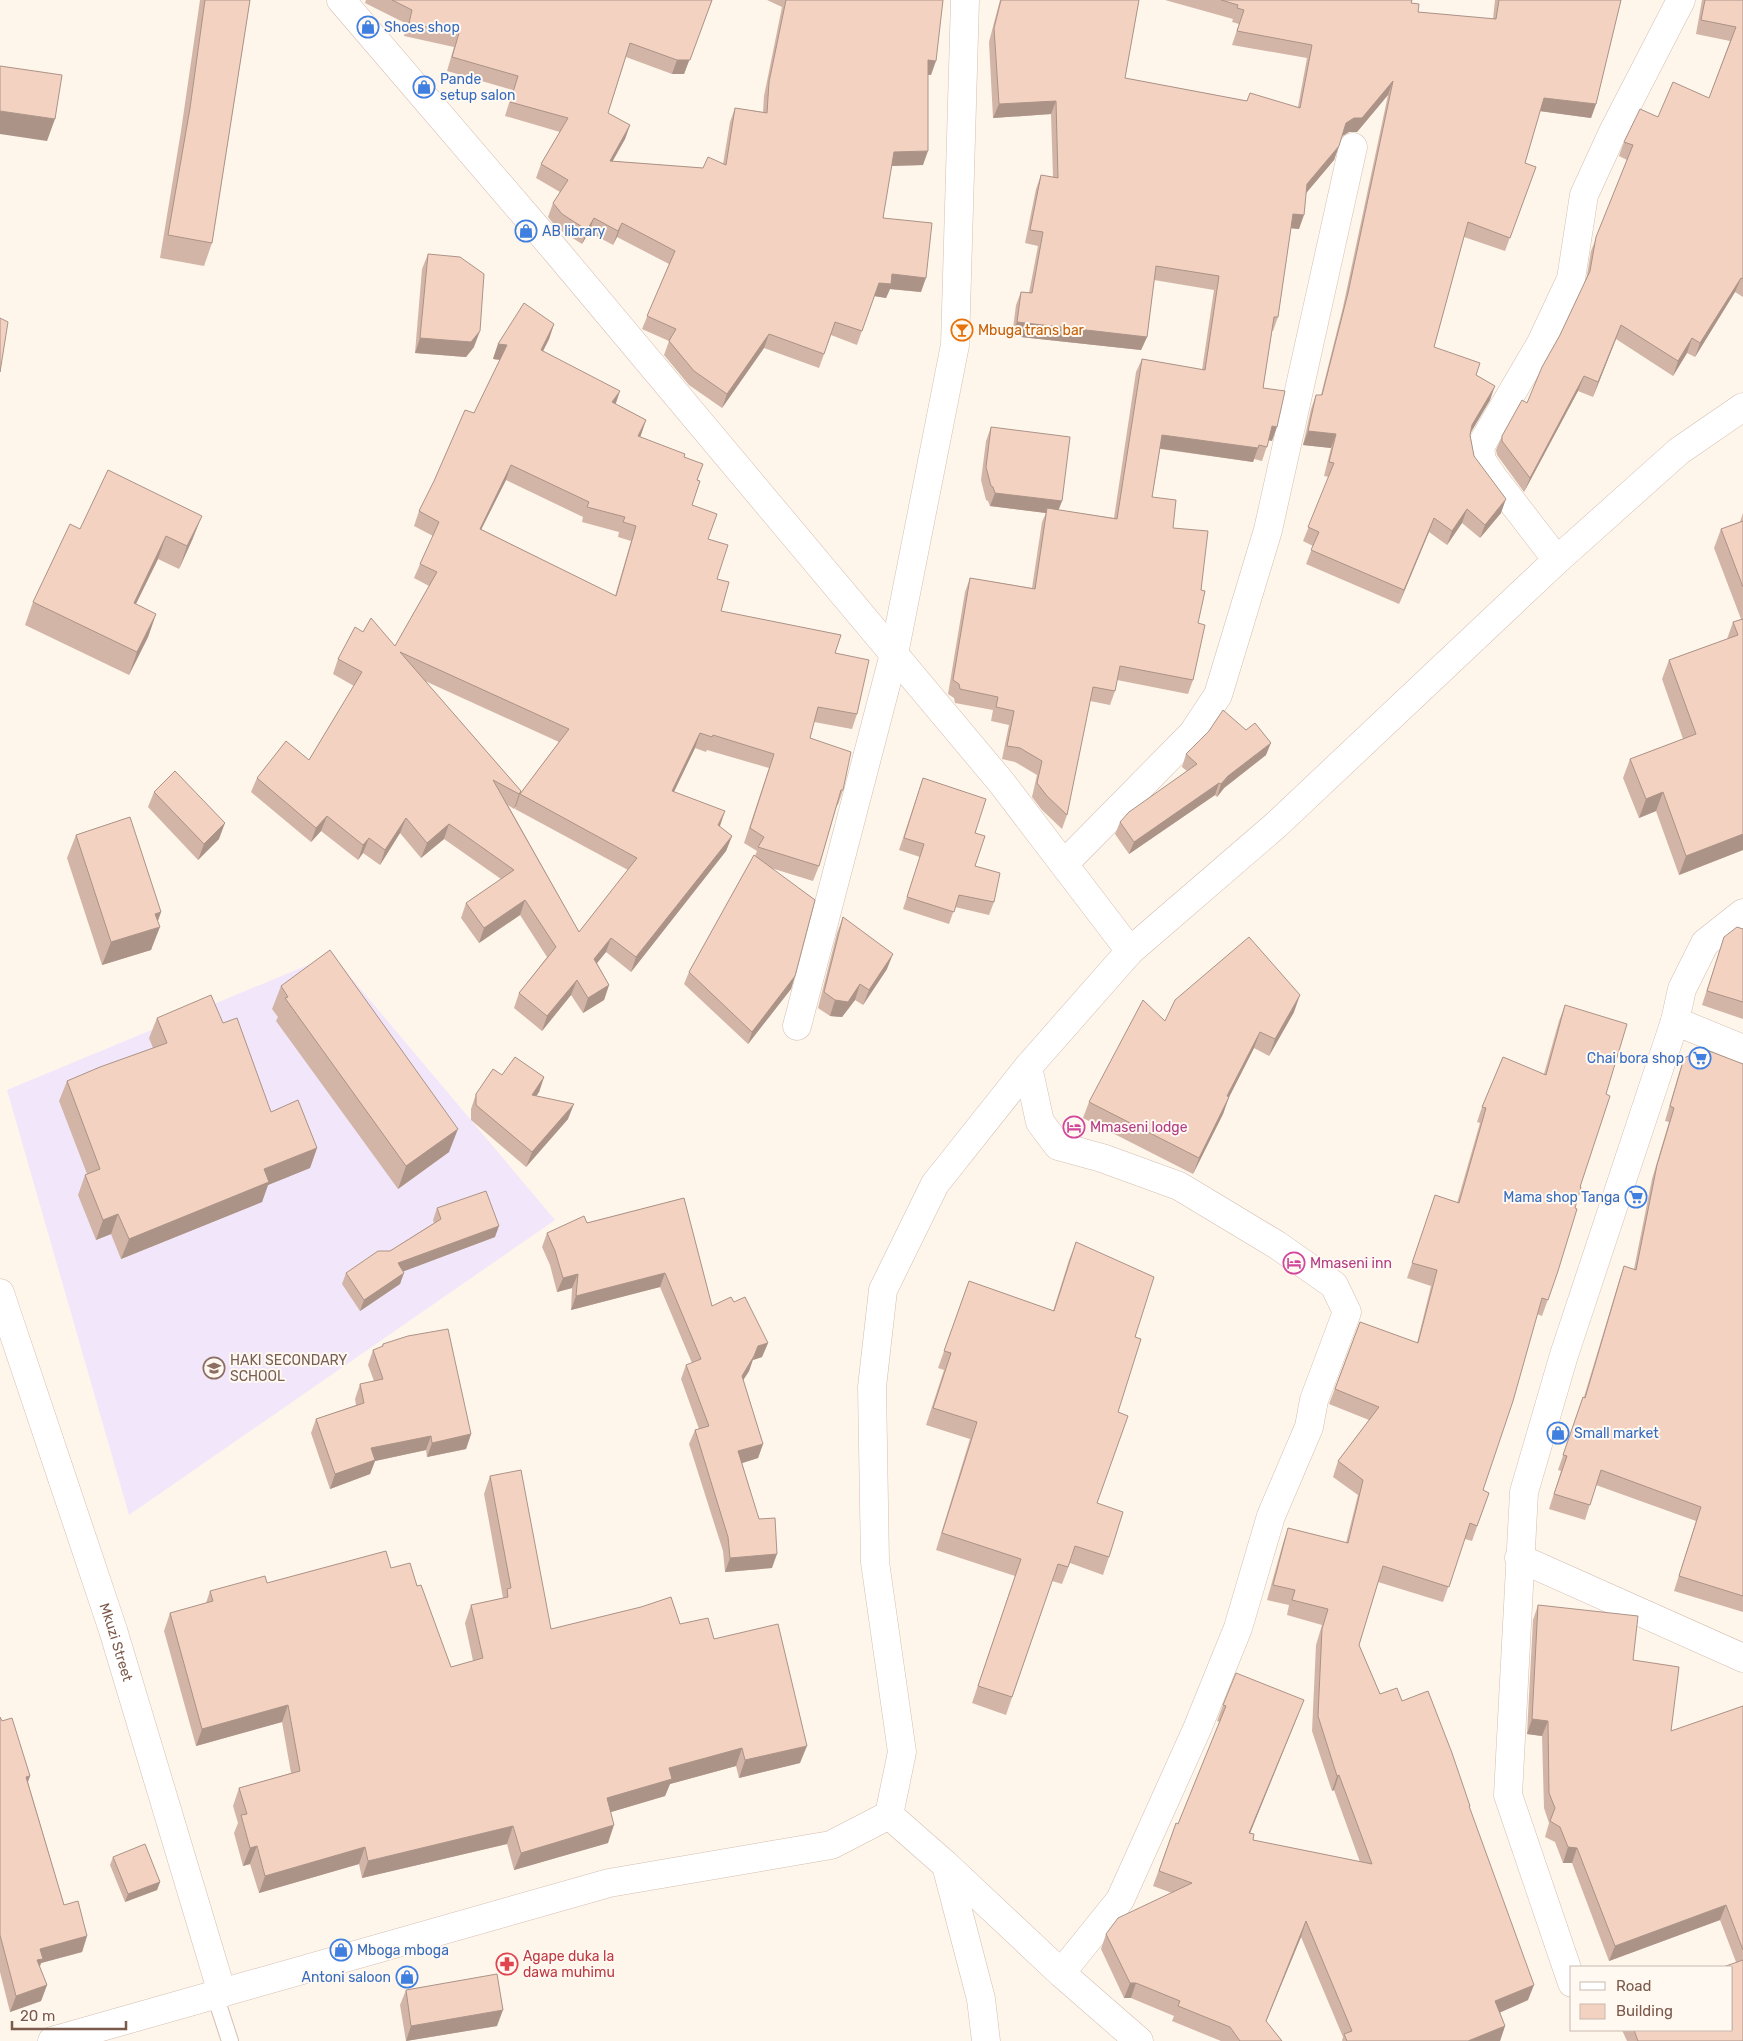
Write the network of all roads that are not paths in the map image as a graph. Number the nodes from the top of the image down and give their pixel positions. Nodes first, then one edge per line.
1 (340, 0) edge
2 (965, 0) edge
3 (1682, 0) edge
4 (1353, 147) dead end
5 (1743, 407) edge
6 (1557, 560) junction
7 (894, 654) junction
8 (1064, 864) junction
9 (1743, 912) edge
10 (1130, 951) junction
11 (1675, 1021) junction
12 (797, 1026) dead end
13 (1743, 1049) edge
14 (1028, 1067) junction
15 (0, 1293) edge
16 (1519, 1558) junction
17 (1743, 1658) edge
18 (889, 1815) junction
19 (946, 1865) junction
20 (1061, 1973) junction
21 (1570, 1977) edge
22 (218, 1994) junction
23 (52, 2041) edge
24 (230, 2041) edge
25 (986, 2041) edge
26 (1139, 2041) edge

1 - 7 street
2 - 7 street
3 - 6 street
4 - 8 street
5 - 6 street
6 - 10 street
7 - 8 street
7 - 12 street
8 - 10 street
9 - 11 street
10 - 14 street
11 - 13 street
11 - 16 street
14 - 18 street
14 - 20 street
15 - 22 street, Mkuzi Street
16 - 17 street
16 - 21 street
18 - 19 street
18 - 22 street
19 - 20 street
19 - 25 street
20 - 26 street
22 - 23 street
22 - 24 lane

